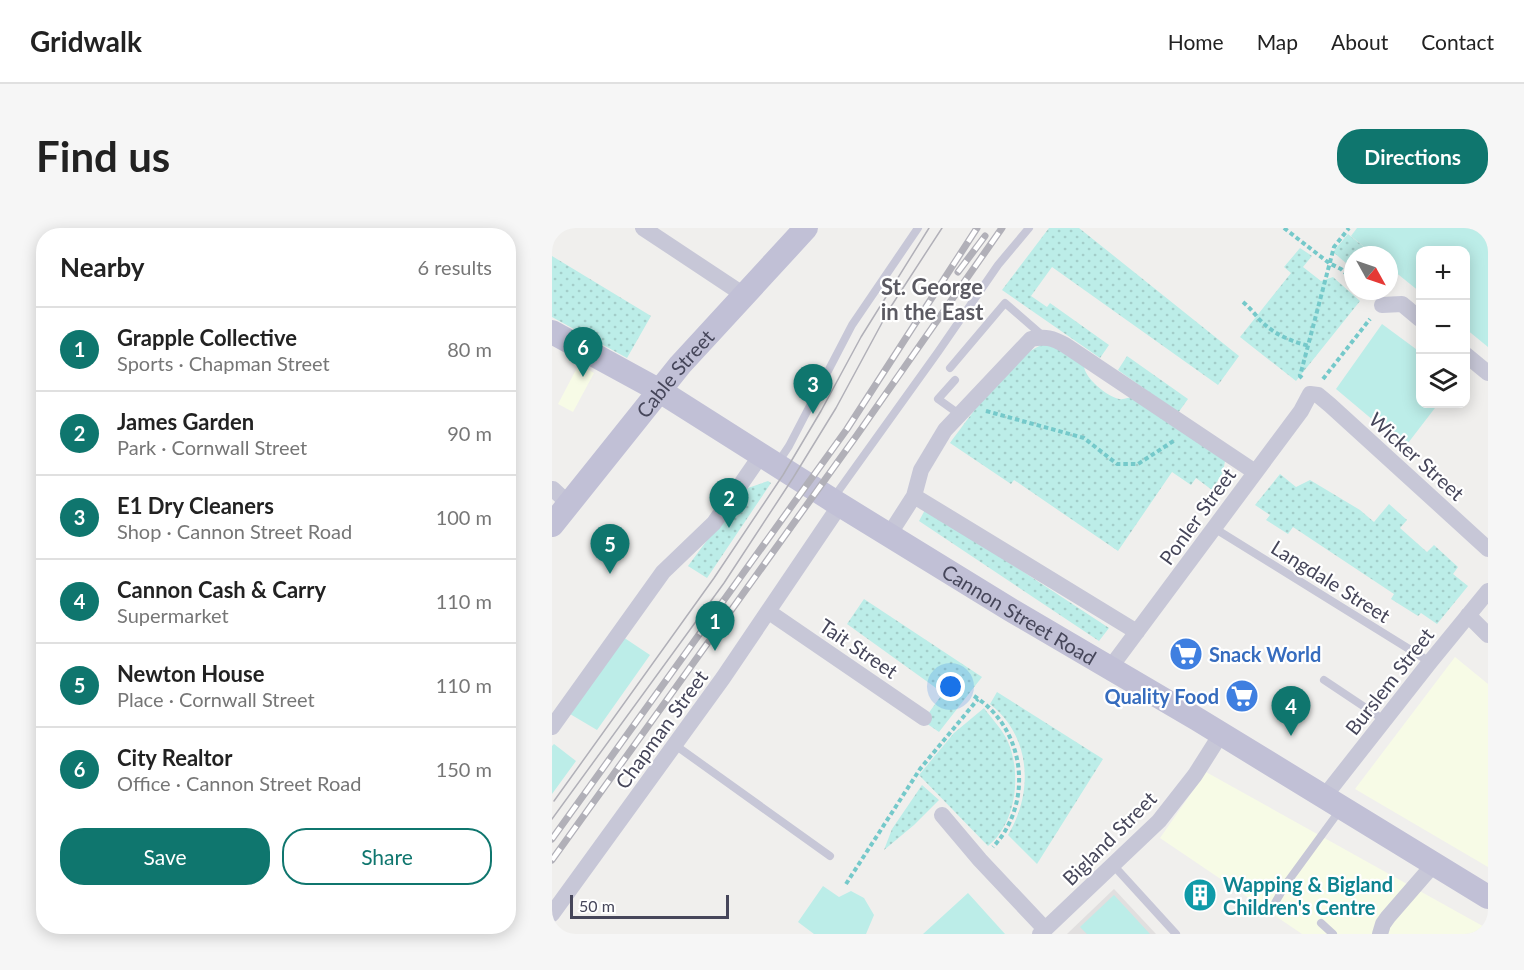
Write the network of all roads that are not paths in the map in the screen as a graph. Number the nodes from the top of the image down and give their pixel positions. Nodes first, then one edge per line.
1 (643, 228) edge
2 (806, 228) edge
3 (918, 228) edge
4 (1029, 228) edge
5 (744, 296) junction
6 (1382, 305) road end
7 (1416, 316) edge
8 (552, 332) edge
9 (1044, 336) junction
10 (1470, 358) edge
11 (950, 368) dead end
12 (1488, 373) edge
13 (955, 380) dead end
14 (660, 391) junction
15 (1314, 394) joint
16 (964, 409) junction
17 (769, 460) junction
18 (1255, 472) junction
19 (561, 496) edge
20 (914, 496) junction
21 (836, 503) junction
22 (552, 525) edge
23 (1214, 528) junction
24 (889, 535) junction
25 (1488, 549) edge
26 (1488, 591) edge
27 (769, 612) junction
28 (1468, 615) junction
29 (1137, 632) junction
30 (1488, 635) edge
31 (1430, 662) junction
32 (1110, 668) junction
33 (1324, 680) dead end
34 (924, 718) dead end
35 (1384, 720) junction
36 (552, 727) edge
37 (1221, 734) junction
38 (675, 745) junction
39 (1333, 802) junction
40 (942, 815) dead end
41 (830, 856) dead end
42 (1434, 864) junction
43 (1114, 866) junction
44 (1488, 897) edge
45 (1272, 908) dead end
46 (552, 914) edge
47 (1321, 922) dead end
48 (1042, 932) edge
49 (1176, 934) edge
50 (1333, 934) edge
51 (1370, 934) edge
52 (1380, 934) edge

1 - 5 street
2 - 5 main road, Cable Street
3 - 17 lane
4 - 21 lane
5 - 14 main road, Cable Street
6 - 7 street
8 - 14 main road, Cannon Street Road
9 - 11 lane
9 - 16 street
9 - 18 street
10 - 12 street
13 - 16 lane
14 - 17 main road, Cannon Street Road
14 - 19 main road, Cable Street
15 - 18 street, Ponler Street
15 - 25 street, Wicker Street
16 - 20 street
17 - 21 main road, Cannon Street Road
17 - 36 street
18 - 23 street, Ponler Street
19 - 22 main road, Cable Street
20 - 24 street
20 - 29 street
21 - 24 main road, Cannon Street Road
21 - 27 street, Chapman Street
23 - 29 street, Ponler Street
23 - 31 lane, Langdale Street
24 - 32 main road, Cannon Street Road
26 - 28 street, Burslem Street
27 - 34 street, Tait Street
27 - 38 street, Chapman Street
28 - 30 street
28 - 31 street, Burslem Street
29 - 32 street, Ponler Street
31 - 35 street, Burslem Street
32 - 37 main road, Cannon Street Road
33 - 35 lane
35 - 39 street, Burslem Street
37 - 39 main road, Cannon Street Road
37 - 43 street, Bigland Street
38 - 41 lane
38 - 46 street, Chapman Street
39 - 42 main road, Cannon Street Road
39 - 45 lane
40 - 48 street
42 - 44 main road, Cannon Street Road
42 - 52 street
43 - 48 street, Bigland Street
43 - 49 lane
47 - 50 lane
51 - 52 lane

